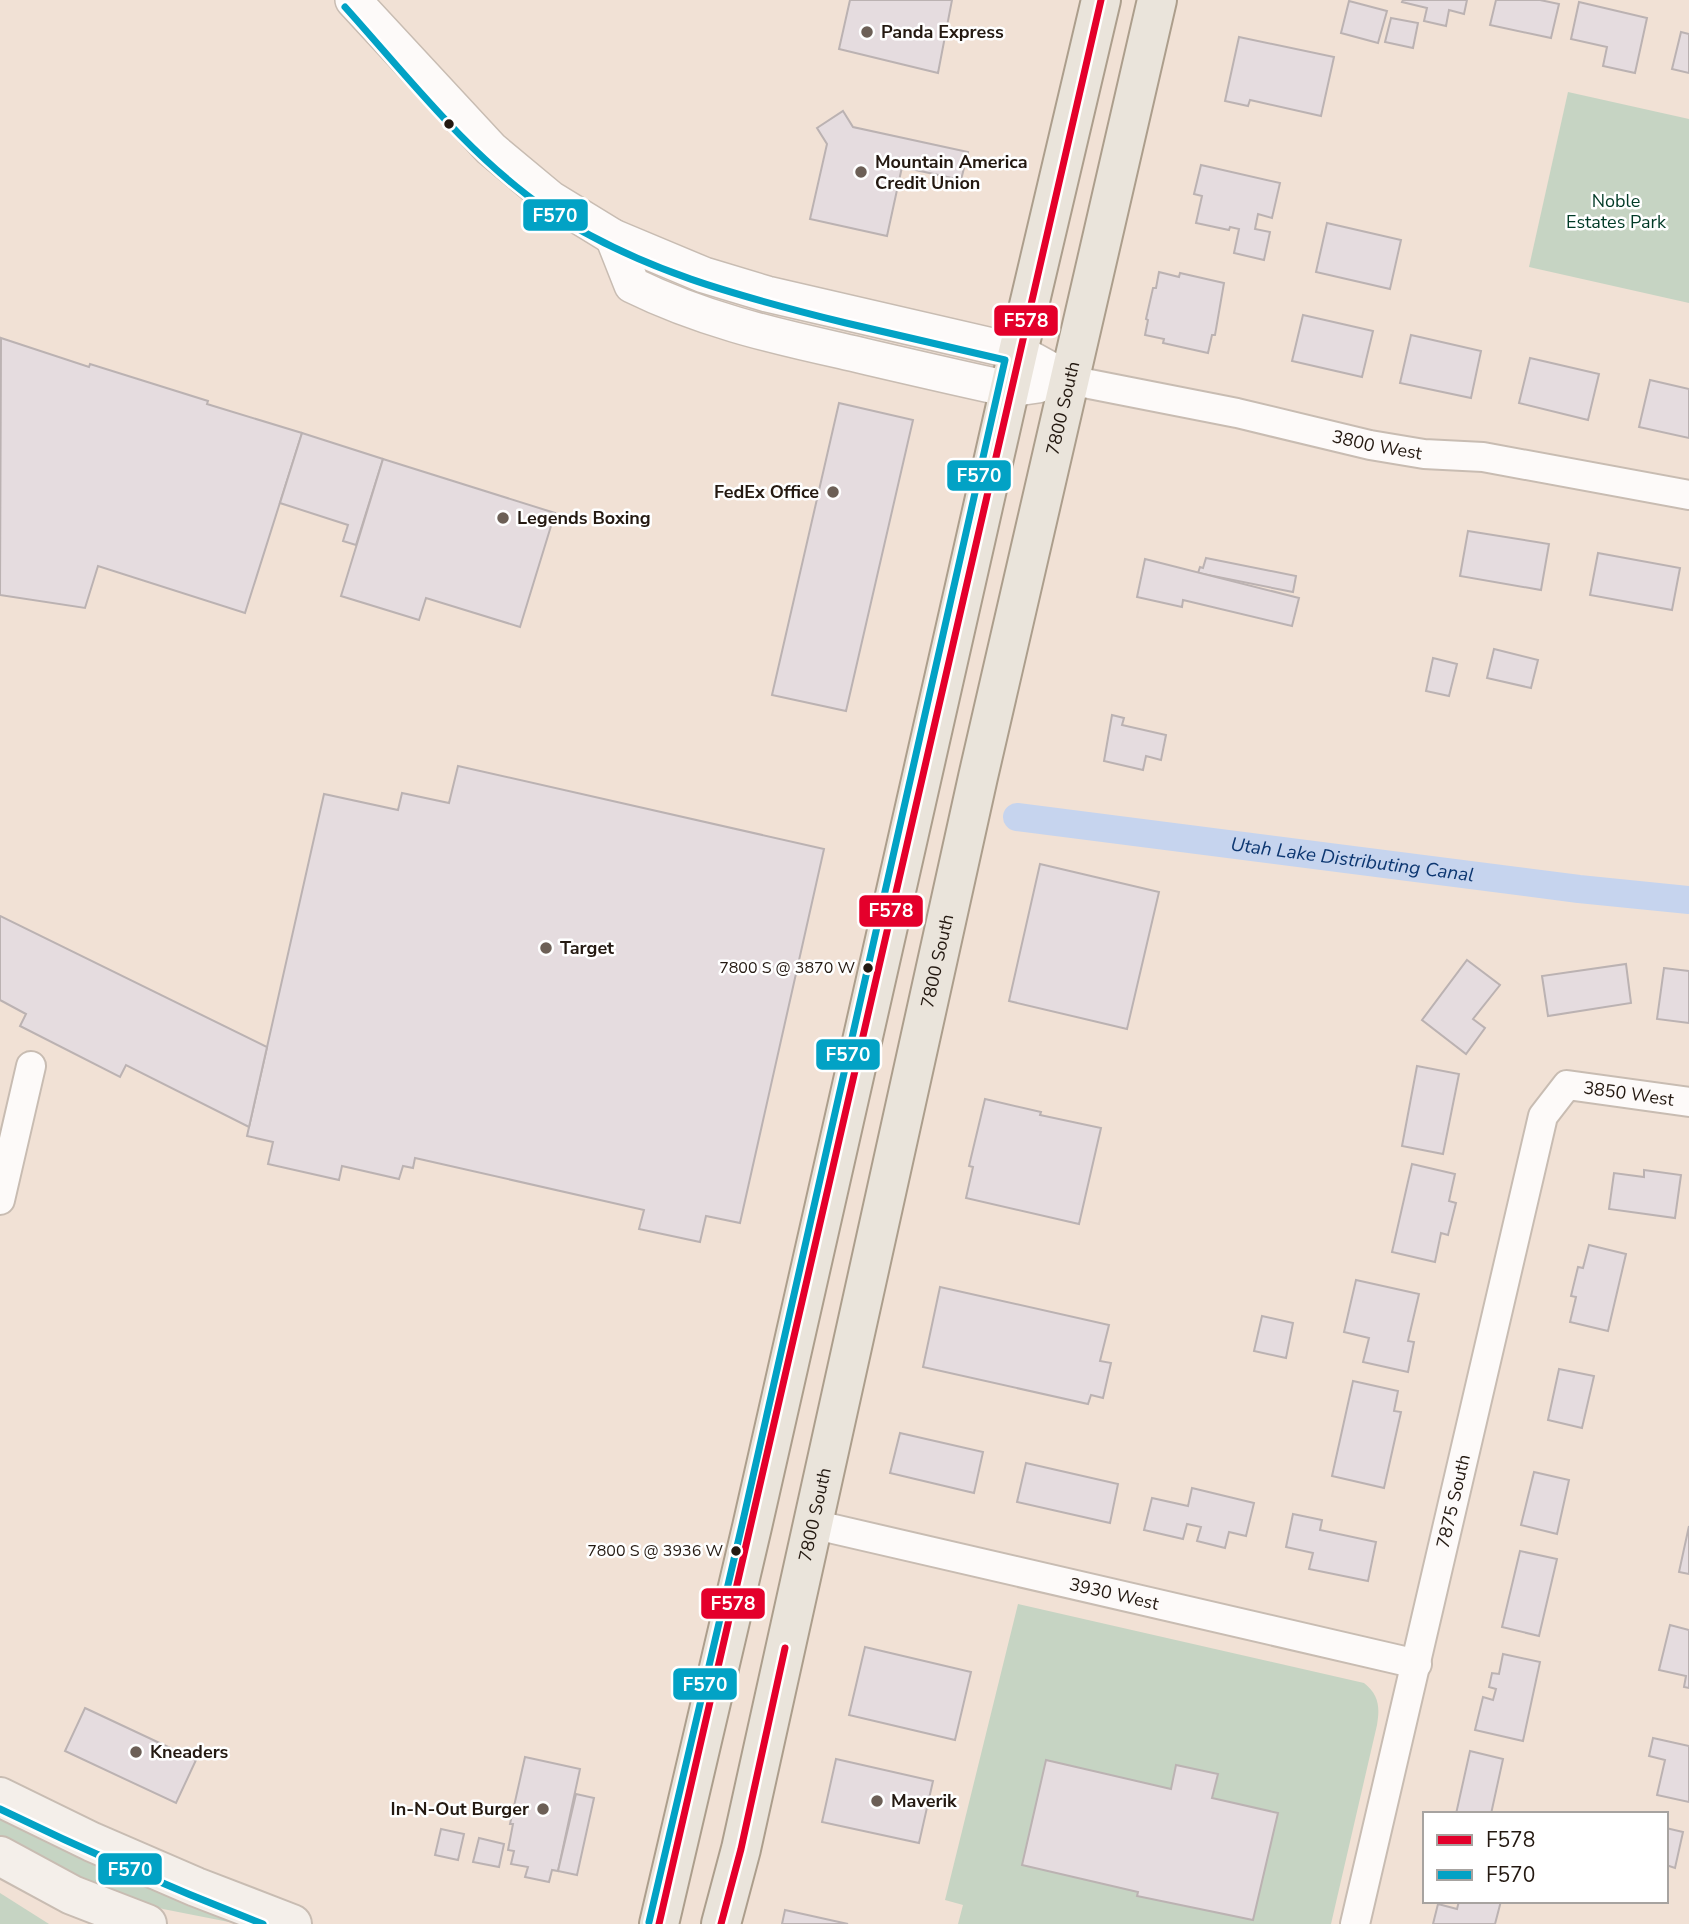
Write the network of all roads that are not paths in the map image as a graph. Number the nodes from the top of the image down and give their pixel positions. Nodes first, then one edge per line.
1 (353, 0) edge
2 (1101, 0) edge
3 (1157, 0) edge
4 (613, 237) junction
5 (1018, 352) junction
6 (1069, 380) junction
7 (1009, 390) junction
8 (1689, 495) edge
9 (916, 808) junction
10 (923, 1026) junction
11 (32, 1066) dead end
12 (1567, 1086) joint
13 (1689, 1101) edge
14 (0, 1200) edge
15 (812, 1524) junction
16 (1417, 1664) junction
17 (0, 1797) edge
18 (0, 1856) edge
19 (147, 1924) edge
20 (292, 1924) edge
21 (659, 1924) edge
22 (721, 1924) edge
23 (1355, 1924) edge

1 - 4 street
2 - 5 main road
3 - 6 main road, 7800 South
4 - 5 street
4 - 7 street
5 - 6 street
5 - 7 main road
6 - 7 street
6 - 8 street, 3800 West
6 - 10 main road, 7800 South
7 - 9 main road
9 - 10 main road
9 - 21 main road
10 - 15 main road, 7800 South
11 - 14 street
12 - 13 street, 3850 West
12 - 16 street, 7875 South
15 - 16 street, 3930 West
15 - 22 main road, 7800 South
16 - 23 street, 7875 South
17 - 20 main road
18 - 19 main road

